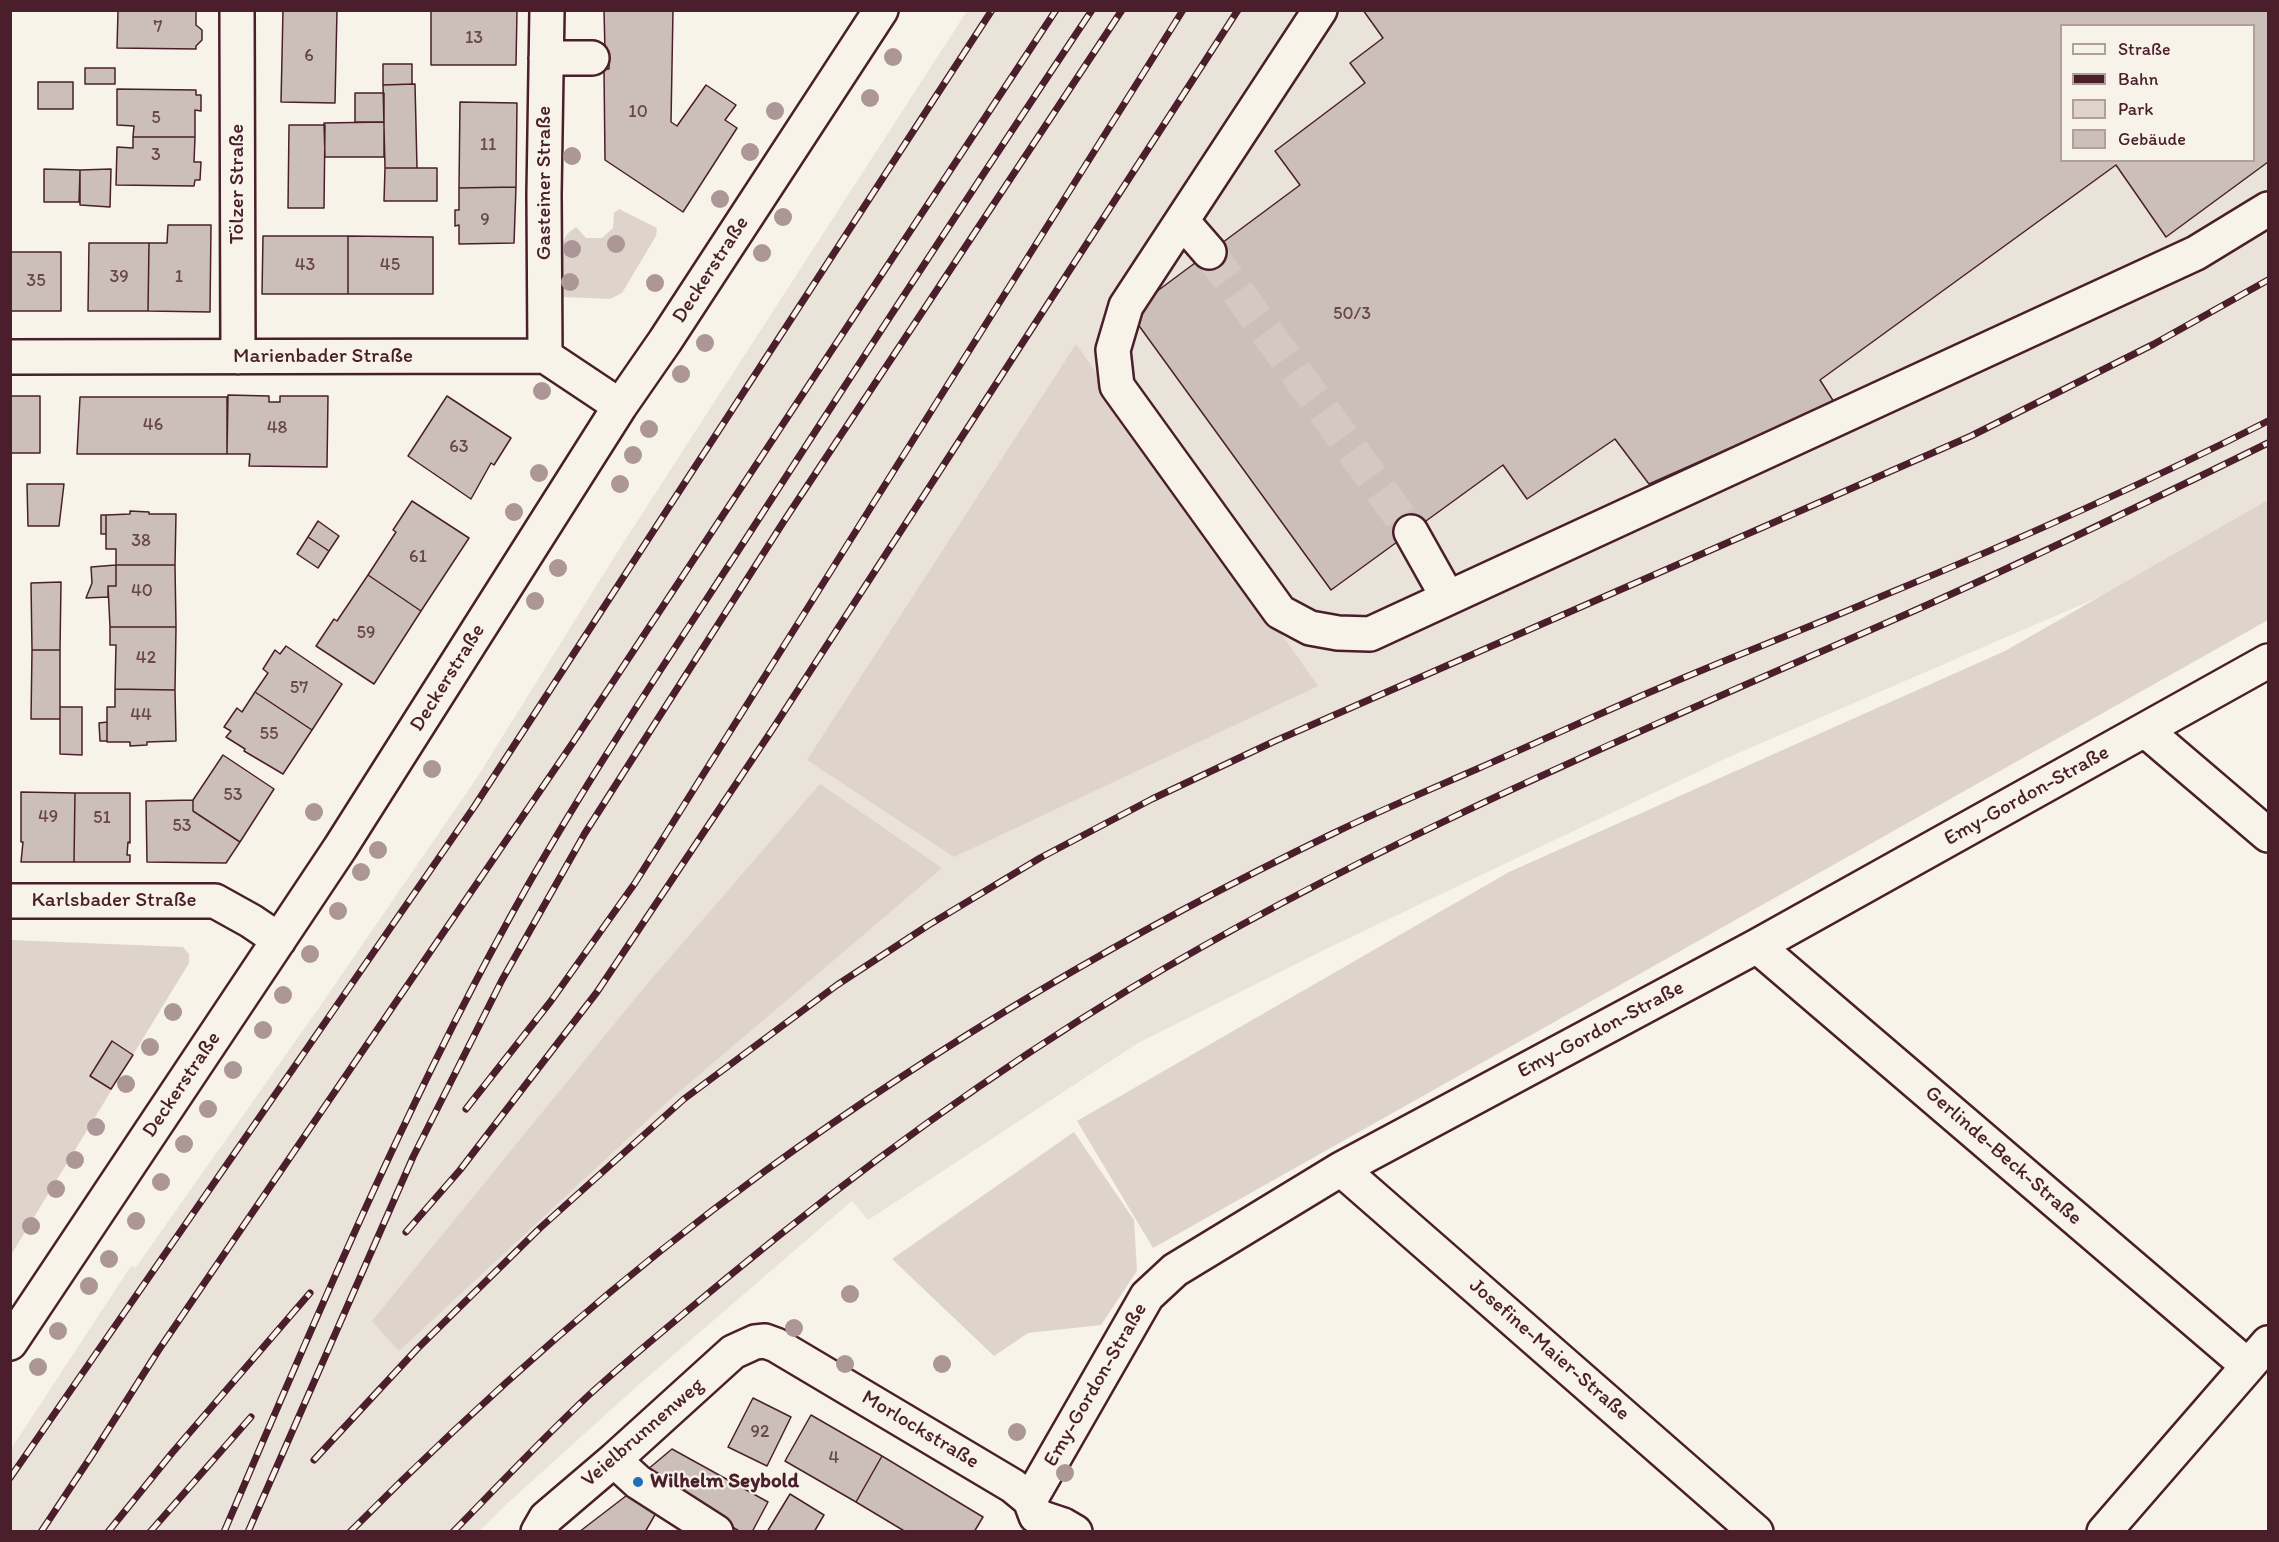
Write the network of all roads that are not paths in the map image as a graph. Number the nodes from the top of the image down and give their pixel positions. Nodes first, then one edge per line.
1 (237, 10) edge
2 (547, 10) edge
3 (881, 10) edge
4 (1320, 10) edge
5 (592, 57) dead end
6 (546, 58) junction
7 (2268, 209) edge
8 (1182, 221) junction
9 (1209, 252) tunnel mouth
10 (545, 356) junction
11 (10, 357) edge
12 (238, 357) junction
13 (620, 406) junction
14 (1411, 532) tunnel mouth
15 (1448, 598) junction
16 (2268, 661) edge
17 (2145, 730) junction
18 (2268, 836) edge
19 (10, 901) edge
20 (279, 940) junction
21 (1757, 946) junction
22 (1341, 1169) junction
23 (755, 1342) joint
24 (10, 1343) edge
25 (2258, 1354) edge
26 (614, 1460) junction
27 (1032, 1516) edge
28 (538, 1532) edge
29 (716, 1532) edge
30 (1075, 1532) edge
31 (1756, 1532) edge
32 (2104, 1532) edge

1 - 12 street, Tölzer Straße
2 - 6 street, Gasteiner Straße
3 - 13 street, Deckerstraße
4 - 8 street
5 - 6 street
6 - 10 street, Gasteiner Straße
7 - 15 street
8 - 9 street
8 - 15 street
10 - 12 street, Marienbader Straße
10 - 13 street
11 - 12 street, Marienbader Straße
13 - 20 street, Deckerstraße
14 - 15 street
16 - 17 street, Emy-Gordon-Straße
17 - 18 street
17 - 21 street, Emy-Gordon-Straße
19 - 20 street, Karlsbader Straße
20 - 24 street, Deckerstraße
21 - 22 street, Emy-Gordon-Straße
21 - 25 street, Gerlinde-Beck-Straße
22 - 27 street, Emy-Gordon-Straße
22 - 31 street, Josefine-Maier-Straße
23 - 26 street, Veielbrunnenweg
23 - 27 street, Morlockstraße
25 - 32 street
26 - 28 street, Veielbrunnenweg
26 - 29 street
27 - 30 street, Morlockstraße

